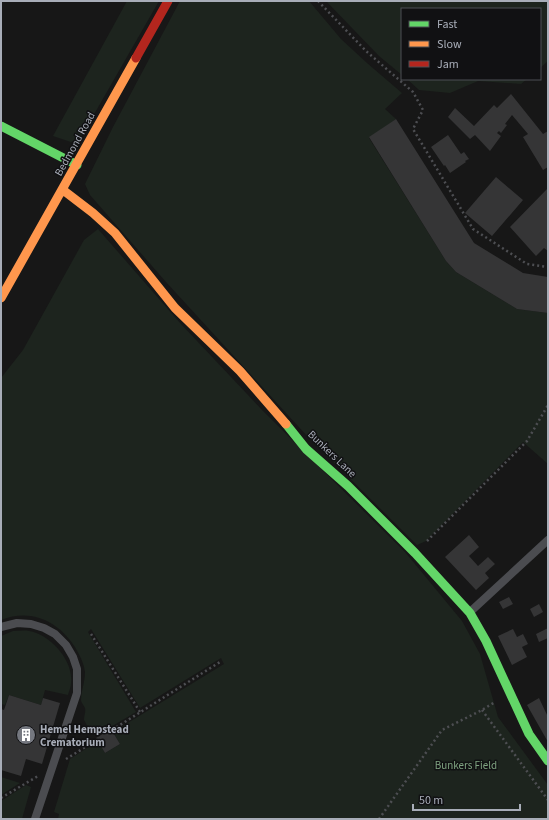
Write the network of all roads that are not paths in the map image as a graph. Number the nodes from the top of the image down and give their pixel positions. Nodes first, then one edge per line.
1 (168, 1) edge
2 (1, 126) edge
3 (77, 165) junction
4 (63, 190) junction
5 (1, 298) edge
6 (548, 540) edge
7 (470, 613) junction
8 (1, 627) edge
9 (548, 761) edge
10 (35, 819) edge

1 - 3 street, Bedmond Road
2 - 3 street
3 - 4 street, Bedmond Road
4 - 5 street, Bedmond Road
4 - 7 street, Bunkers Lane
6 - 7 lane
7 - 9 street, Bunkers Lane
8 - 10 lane

